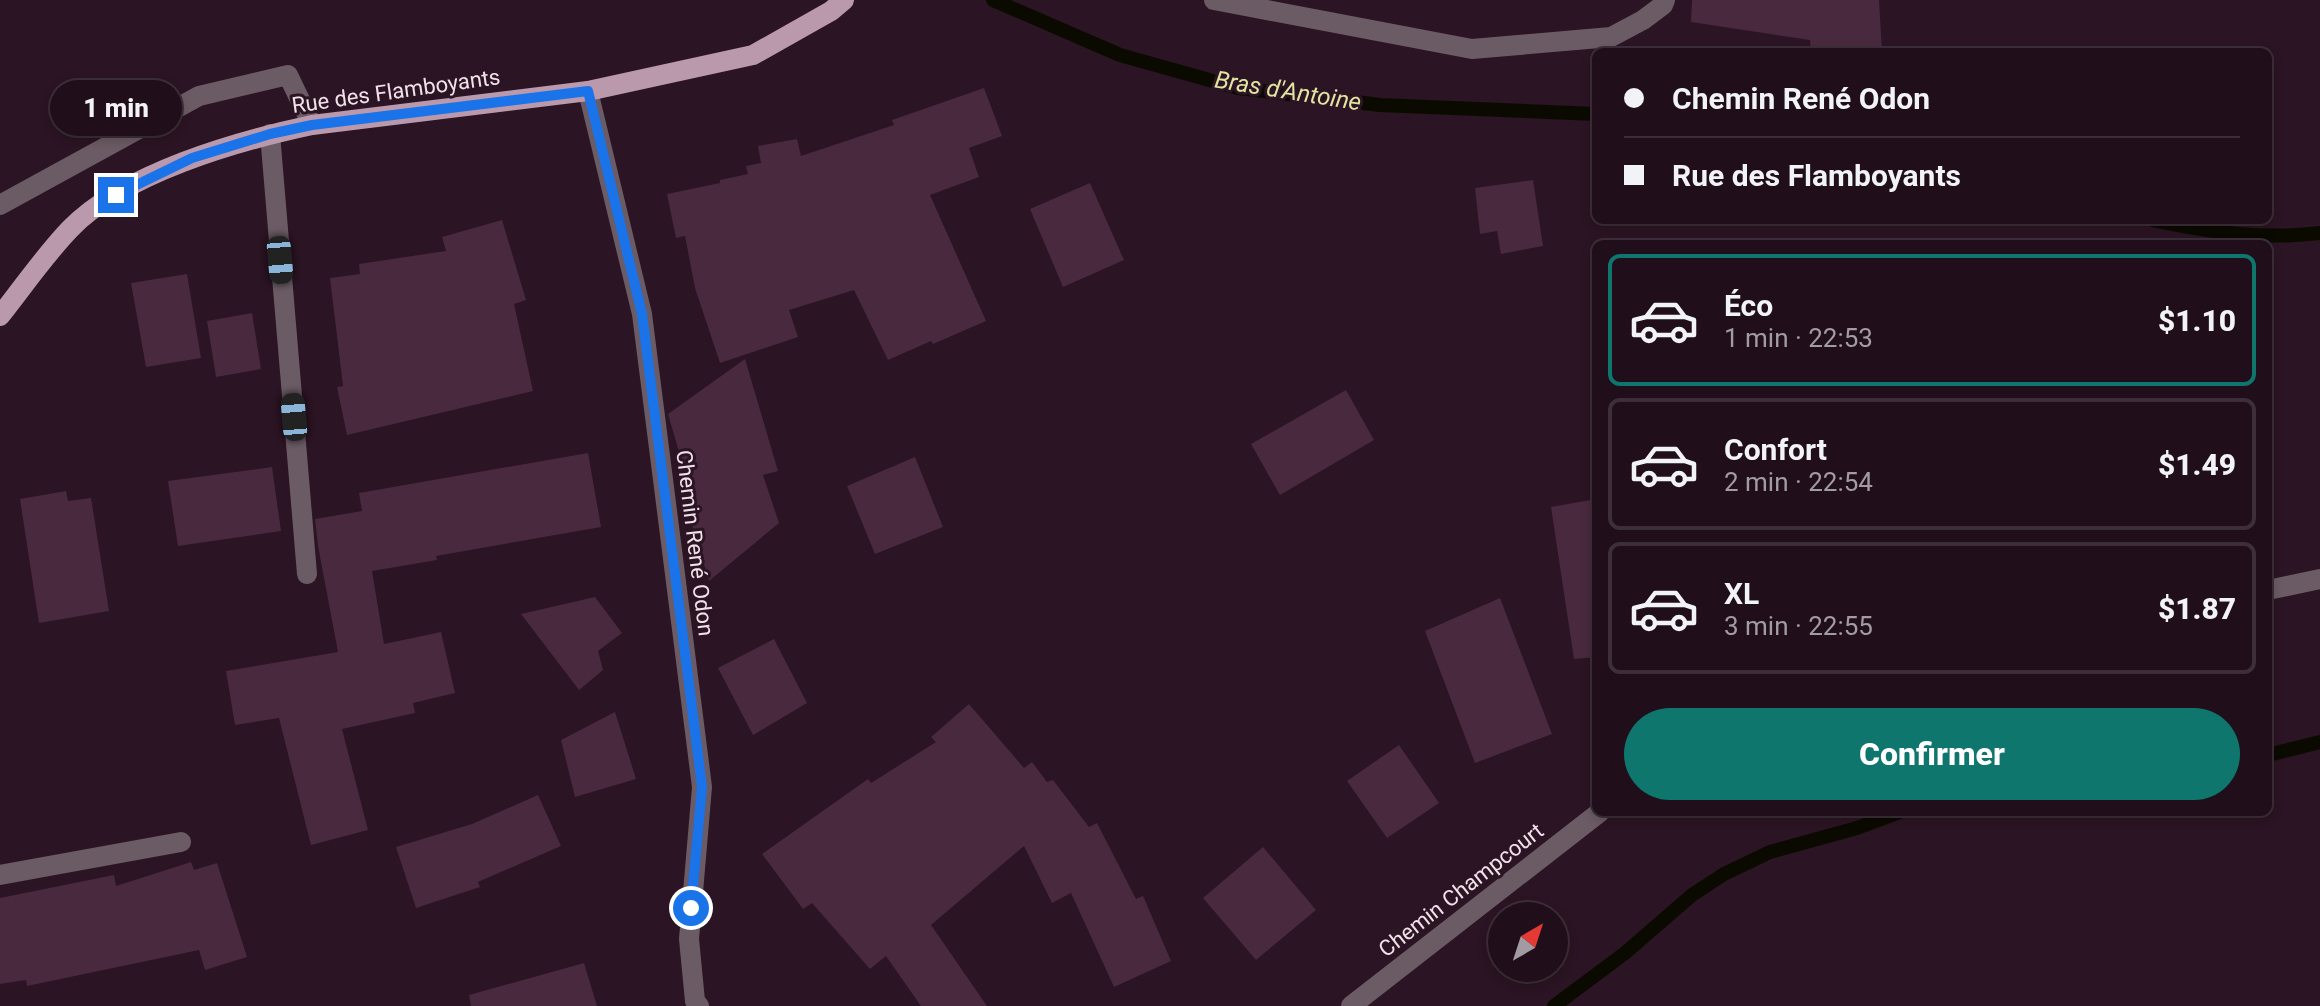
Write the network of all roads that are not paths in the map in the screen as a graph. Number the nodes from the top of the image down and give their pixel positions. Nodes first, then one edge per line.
1 (844, 0) edge
2 (1214, 0) edge
3 (1665, 0) edge
4 (588, 91) junction
5 (312, 125) junction
6 (270, 134) junction
7 (0, 205) edge
8 (0, 316) edge
9 (307, 574) dead end
10 (2320, 579) edge
11 (2272, 589) edge
12 (1595, 816) edge
13 (181, 842) dead end
14 (0, 875) edge
15 (699, 1006) edge
16 (1351, 1006) edge

1 - 4 main road, Rue des Flamboyants
2 - 3 street
4 - 5 main road, Rue des Flamboyants
4 - 15 street, Chemin René Odon
5 - 6 main road, Rue des Flamboyants
5 - 7 street
6 - 8 main road, Rue des Flamboyants
6 - 9 street
10 - 11 street
12 - 16 street, Chemin Champcourt
13 - 14 street

